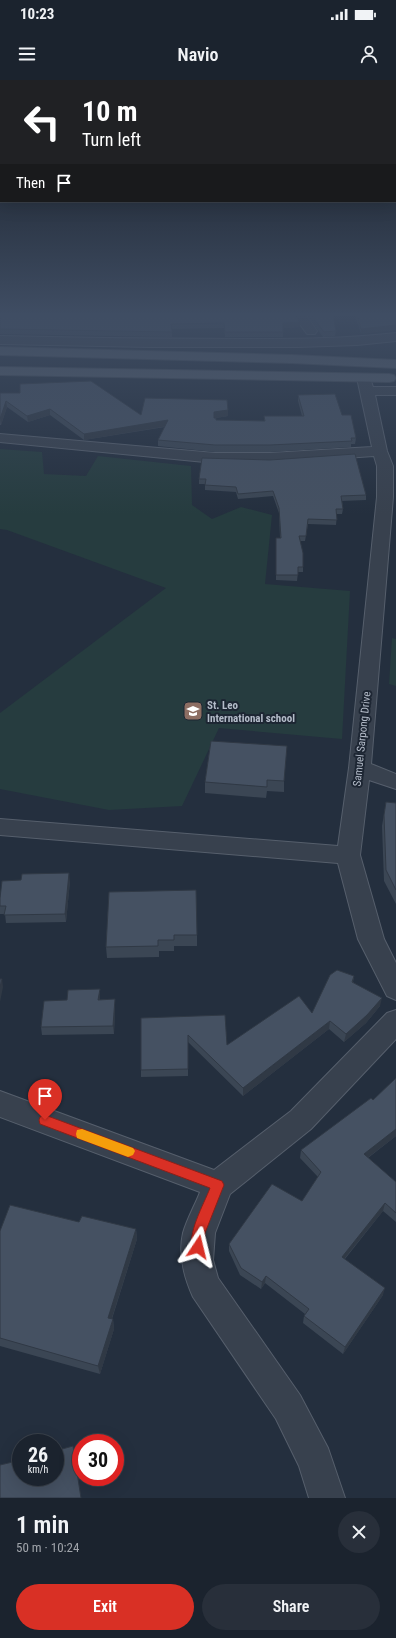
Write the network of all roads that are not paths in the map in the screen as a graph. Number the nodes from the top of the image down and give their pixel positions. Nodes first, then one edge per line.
1 (286, 381) edge
2 (380, 381) edge
3 (365, 384) junction
4 (396, 391) edge
5 (0, 438) edge
6 (380, 450) junction
7 (389, 481) edge
8 (360, 768) junction
9 (396, 782) edge
10 (0, 827) edge
11 (348, 855) junction
12 (396, 989) edge
13 (396, 1021) edge
14 (0, 1104) edge
15 (218, 1185) junction
16 (327, 1498) edge

1 - 3 main road
2 - 3 main road
3 - 4 street
3 - 6 street, Samuel Sarpong Drive
5 - 6 street
6 - 7 street, Samuel Sarpong Drive
7 - 8 street, Samuel Sarpong Drive
8 - 9 street
8 - 11 street, Samuel Sarpong Drive
10 - 11 street
11 - 12 street, Samuel Sarpong Drive
13 - 15 street
14 - 15 street
15 - 16 street

